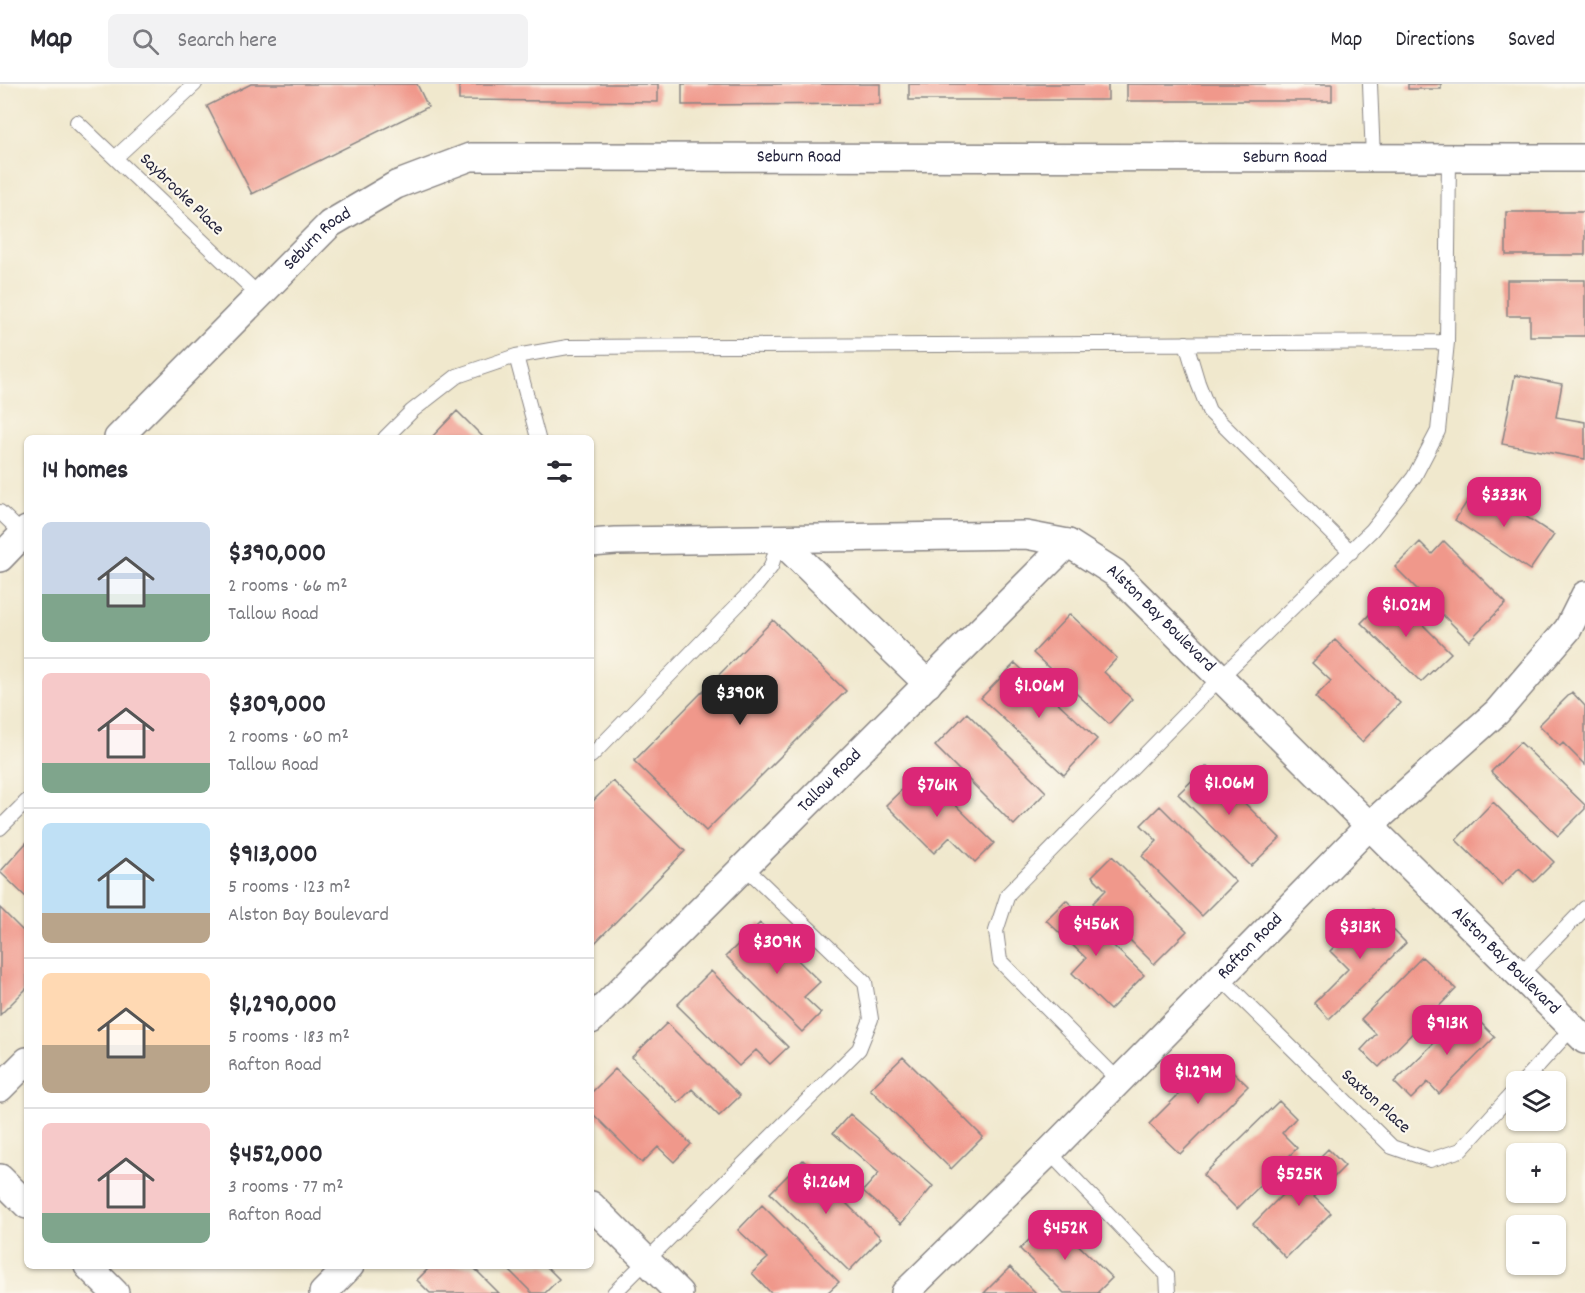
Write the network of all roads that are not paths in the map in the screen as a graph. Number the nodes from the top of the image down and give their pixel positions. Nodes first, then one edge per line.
1 (195, 84) edge
2 (1370, 84) edge
3 (77, 122) dead end
4 (115, 158) junction
5 (1373, 158) junction
6 (1449, 158) junction
7 (1585, 158) edge
8 (259, 295) junction
9 (1447, 342) junction
10 (1186, 343) junction
11 (516, 356) junction
12 (121, 435) edge
13 (388, 435) edge
14 (537, 435) edge
15 (0, 512) edge
16 (24, 531) edge
17 (24, 533) edge
18 (779, 538) junction
19 (594, 543) edge
20 (1068, 543) junction
21 (1351, 552) junction
22 (0, 558) edge
23 (1585, 595) edge
24 (1220, 678) junction
25 (928, 684) junction
26 (594, 753) edge
27 (24, 804) edge
28 (1370, 826) junction
29 (0, 828) edge
30 (745, 867) junction
31 (1585, 908) edge
32 (1520, 975) junction
33 (1221, 978) junction
34 (594, 1017) edge
35 (1579, 1034) edge
36 (24, 1064) edge
37 (1536, 1071) edge
38 (1119, 1081) junction
39 (0, 1088) edge
40 (1506, 1100) edge
41 (1049, 1152) junction
42 (0, 1178) edge
43 (24, 1202) edge
44 (594, 1209) edge
45 (646, 1260) junction
46 (91, 1269) edge
47 (347, 1269) edge
48 (115, 1293) edge
49 (323, 1293) edge
50 (614, 1293) edge
51 (680, 1293) edge
52 (905, 1293) edge
53 (1168, 1293) edge

1 - 4 lane
2 - 5 lane
3 - 4 lane, Saybrooke Place
4 - 8 lane, Saybrooke Place
5 - 6 street, Seburn Road
5 - 8 street, Seburn Road
6 - 7 street, Seburn Road
6 - 9 lane
8 - 12 street, Seburn Road
9 - 10 lane
9 - 21 lane
10 - 11 lane
10 - 21 lane
11 - 13 lane
11 - 14 lane
15 - 16 lane
17 - 22 street
18 - 19 street, Alston Bay Boulevard
18 - 20 street, Alston Bay Boulevard
18 - 25 street
18 - 26 lane
20 - 24 street, Alston Bay Boulevard
20 - 25 street, Tallow Road
21 - 24 lane
23 - 28 street, Rafton Road
24 - 28 street, Alston Bay Boulevard
24 - 38 lane
25 - 30 street, Tallow Road
27 - 29 lane
28 - 32 street, Alston Bay Boulevard
28 - 33 street, Rafton Road
30 - 34 street, Tallow Road
30 - 45 lane
31 - 32 lane
32 - 35 street, Alston Bay Boulevard
33 - 38 street, Rafton Road
33 - 40 lane, Saxton Place
35 - 37 lane
36 - 39 street
38 - 41 street, Rafton Road
41 - 52 street, Rafton Road
41 - 53 lane
42 - 43 street
44 - 45 street
45 - 50 lane
45 - 51 street
46 - 48 street
47 - 49 street

